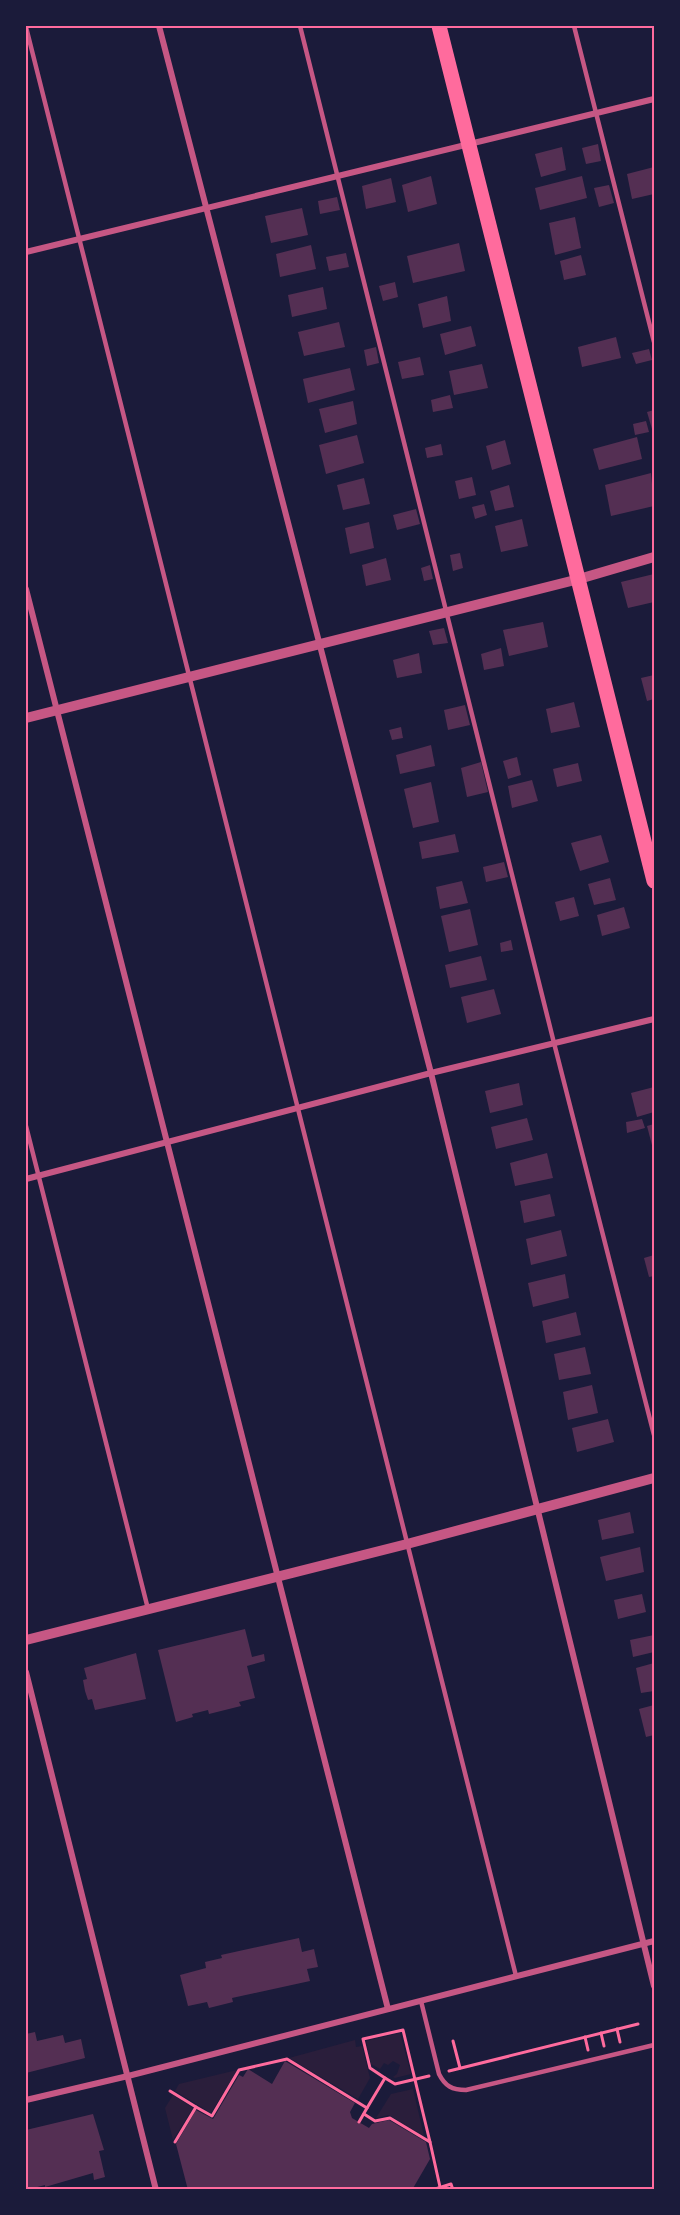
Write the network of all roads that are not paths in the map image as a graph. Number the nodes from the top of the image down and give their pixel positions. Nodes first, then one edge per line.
1 (159, 26) edge
2 (300, 26) edge
3 (439, 26) edge
4 (574, 26) edge
5 (26, 27) edge
6 (654, 99) edge
7 (596, 113) junction
8 (470, 145) junction
9 (339, 177) junction
10 (206, 209) junction
11 (79, 239) junction
12 (26, 252) edge
13 (654, 342) edge
14 (654, 557) edge
15 (579, 579) junction
16 (26, 589) edge
17 (447, 611) junction
18 (320, 643) junction
19 (189, 677) junction
20 (55, 711) junction
21 (26, 718) edge
22 (654, 881) edge
23 (654, 1019) edge
24 (554, 1043) junction
25 (431, 1073) junction
26 (298, 1109) junction
27 (26, 1126) edge
28 (165, 1143) junction
29 (38, 1176) junction
30 (26, 1179) edge
31 (654, 1435) edge
32 (654, 1478) edge
33 (537, 1509) junction
34 (407, 1544) junction
35 (277, 1577) junction
36 (148, 1609) junction
37 (26, 1640) edge
38 (26, 1672) edge
39 (654, 1941) edge
40 (644, 1944) junction
41 (516, 1976) junction
42 (654, 1986) edge
43 (421, 2001) junction
44 (388, 2009) junction
45 (654, 2045) edge
46 (128, 2076) junction
47 (26, 2100) edge
48 (156, 2190) edge

1 - 10 street
2 - 9 lane
3 - 8 main road
4 - 7 lane
5 - 11 lane
6 - 7 street
7 - 8 street
7 - 13 lane
8 - 9 street
8 - 15 main road
9 - 10 street
9 - 17 lane
10 - 11 street
10 - 18 street
11 - 12 street
11 - 19 lane
14 - 15 street
15 - 17 street
15 - 22 main road
16 - 20 street
17 - 18 street
17 - 24 lane
18 - 19 street
18 - 25 street
19 - 20 street
19 - 26 lane
20 - 21 street
20 - 28 street
23 - 24 street
24 - 25 street
24 - 31 lane
25 - 26 street
25 - 33 street
26 - 28 street
26 - 34 lane
27 - 29 lane
28 - 29 street
28 - 35 street
29 - 30 street
29 - 36 lane
32 - 33 street
33 - 34 street
33 - 40 street
34 - 35 street
34 - 41 lane
35 - 36 street
35 - 44 street
36 - 37 street
38 - 46 street
39 - 40 street
40 - 41 street
40 - 42 street
41 - 43 street
43 - 44 street
43 - 45 lane
44 - 46 street
46 - 47 street
46 - 48 street

